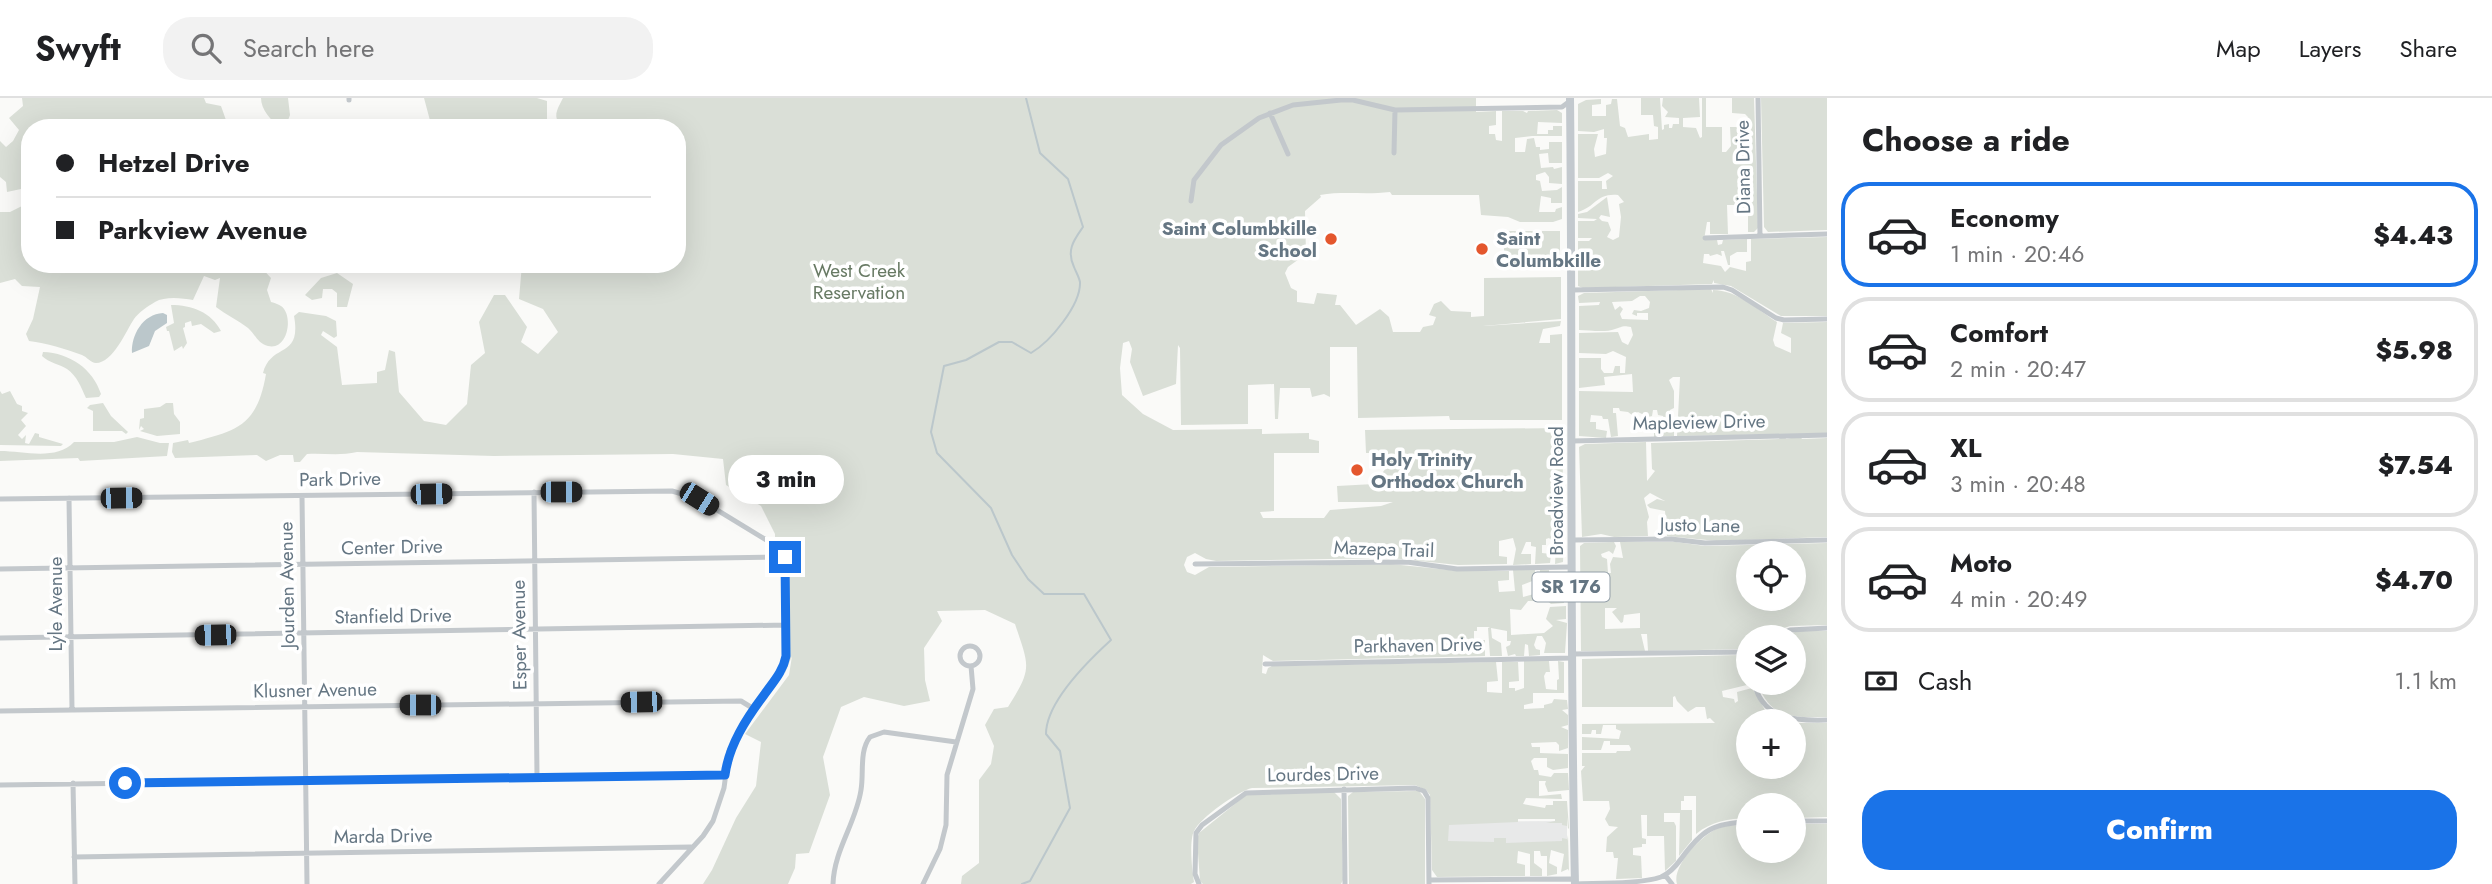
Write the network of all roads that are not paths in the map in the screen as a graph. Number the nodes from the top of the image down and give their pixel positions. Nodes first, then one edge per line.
1 (1758, 98) edge
2 (1570, 100) edge
3 (1395, 110) junction
4 (1270, 113) junction
5 (1288, 153) dead end
6 (1394, 153) dead end
7 (1191, 201) dead end
8 (1827, 234) edge
9 (1760, 236) junction
10 (1705, 238) dead end
11 (1572, 290) junction
12 (1827, 319) edge
13 (1827, 435) edge
14 (1572, 441) junction
15 (534, 492) junction
16 (302, 496) junction
17 (69, 498) junction
18 (0, 499) edge
19 (1572, 540) junction
20 (1827, 540) edge
21 (785, 557) junction
22 (534, 561) junction
23 (303, 564) junction
24 (1195, 565) dead end
25 (71, 567) junction
26 (1571, 567) junction
27 (0, 569) edge
28 (786, 625) junction
29 (1827, 628) edge
30 (1806, 629) edge
31 (535, 630) junction
32 (303, 634) junction
33 (71, 636) junction
34 (0, 638) edge
35 (1736, 652) edge
36 (1572, 656) junction
37 (1265, 664) dead end
38 (971, 666) dead end
39 (1760, 695) edge
40 (536, 704) junction
41 (304, 706) junction
42 (72, 709) junction
43 (754, 709) junction
44 (0, 711) edge
45 (1827, 720) edge
46 (956, 742) junction
47 (725, 775) junction
48 (537, 777) junction
49 (306, 780) junction
50 (73, 783) junction
51 (0, 785) edge
52 (1344, 789) junction
53 (1806, 821) edge
54 (1827, 821) edge
55 (1736, 822) edge
56 (691, 847) junction
57 (306, 852) junction
58 (74, 857) junction
59 (1665, 875) junction
60 (1429, 882) edge
61 (1575, 882) edge
62 (75, 884) edge
63 (307, 884) edge
64 (659, 884) edge
65 (833, 884) edge
66 (923, 884) edge
67 (1199, 884) edge
68 (1345, 884) edge
69 (1672, 884) edge

1 - 9 street, Diana Drive
2 - 3 street
2 - 11 main road, Broadview Road / SR 176
3 - 4 street
3 - 6 street
4 - 5 street
4 - 7 street
8 - 9 street
9 - 10 street
11 - 12 street
11 - 14 main road, Broadview Road / SR 176
13 - 14 street, Mapleview Drive
14 - 19 main road, Broadview Road / SR 176
15 - 16 street, Park Drive
15 - 21 street, Park Drive
15 - 22 street, Esper Avenue
16 - 17 street, Park Drive
16 - 23 street, Jourden Avenue
17 - 18 street, Park Drive
17 - 25 street, Lyle Avenue
19 - 20 street, Justo Lane
19 - 26 main road, Broadview Road / SR 176
21 - 22 street, Center Drive
21 - 28 street
22 - 23 street, Center Drive
22 - 31 street, Esper Avenue
23 - 25 street, Center Drive
23 - 32 street, Jourden Avenue
24 - 26 street, Mazepa Trail
25 - 27 street, Center Drive
25 - 33 street, Lyle Avenue
26 - 36 main road, Broadview Road / SR 176
28 - 31 street, Stanfield Drive
28 - 43 street
29 - 30 street
31 - 32 street, Stanfield Drive
31 - 40 street, Esper Avenue
32 - 33 street, Stanfield Drive
32 - 41 street, Jourden Avenue
33 - 34 street, Stanfield Drive
33 - 42 street, Lyle Avenue
35 - 36 street, Parkhaven Drive
36 - 37 street, Parkhaven Drive
36 - 61 main road, Broadview Road / SR 176
38 - 46 street
39 - 45 street
40 - 41 street, Klusner Avenue
40 - 43 street, Klusner Avenue
40 - 48 street, Esper Avenue
41 - 42 street, Klusner Avenue
41 - 49 street, Jourden Avenue
42 - 44 street, Klusner Avenue
43 - 47 street
46 - 65 street
46 - 66 street
47 - 48 street
47 - 56 street
48 - 49 street
49 - 50 street
49 - 57 street, Jourden Avenue
50 - 51 street
50 - 58 street
52 - 60 street, Lourdes Drive
52 - 67 street, Lourdes Drive
52 - 68 street
53 - 54 street
55 - 59 street
56 - 57 street, Marda Drive
56 - 64 street
57 - 58 street, Marda Drive
57 - 63 street, Jourden Avenue
58 - 62 street
59 - 61 street
59 - 69 street
60 - 61 street

